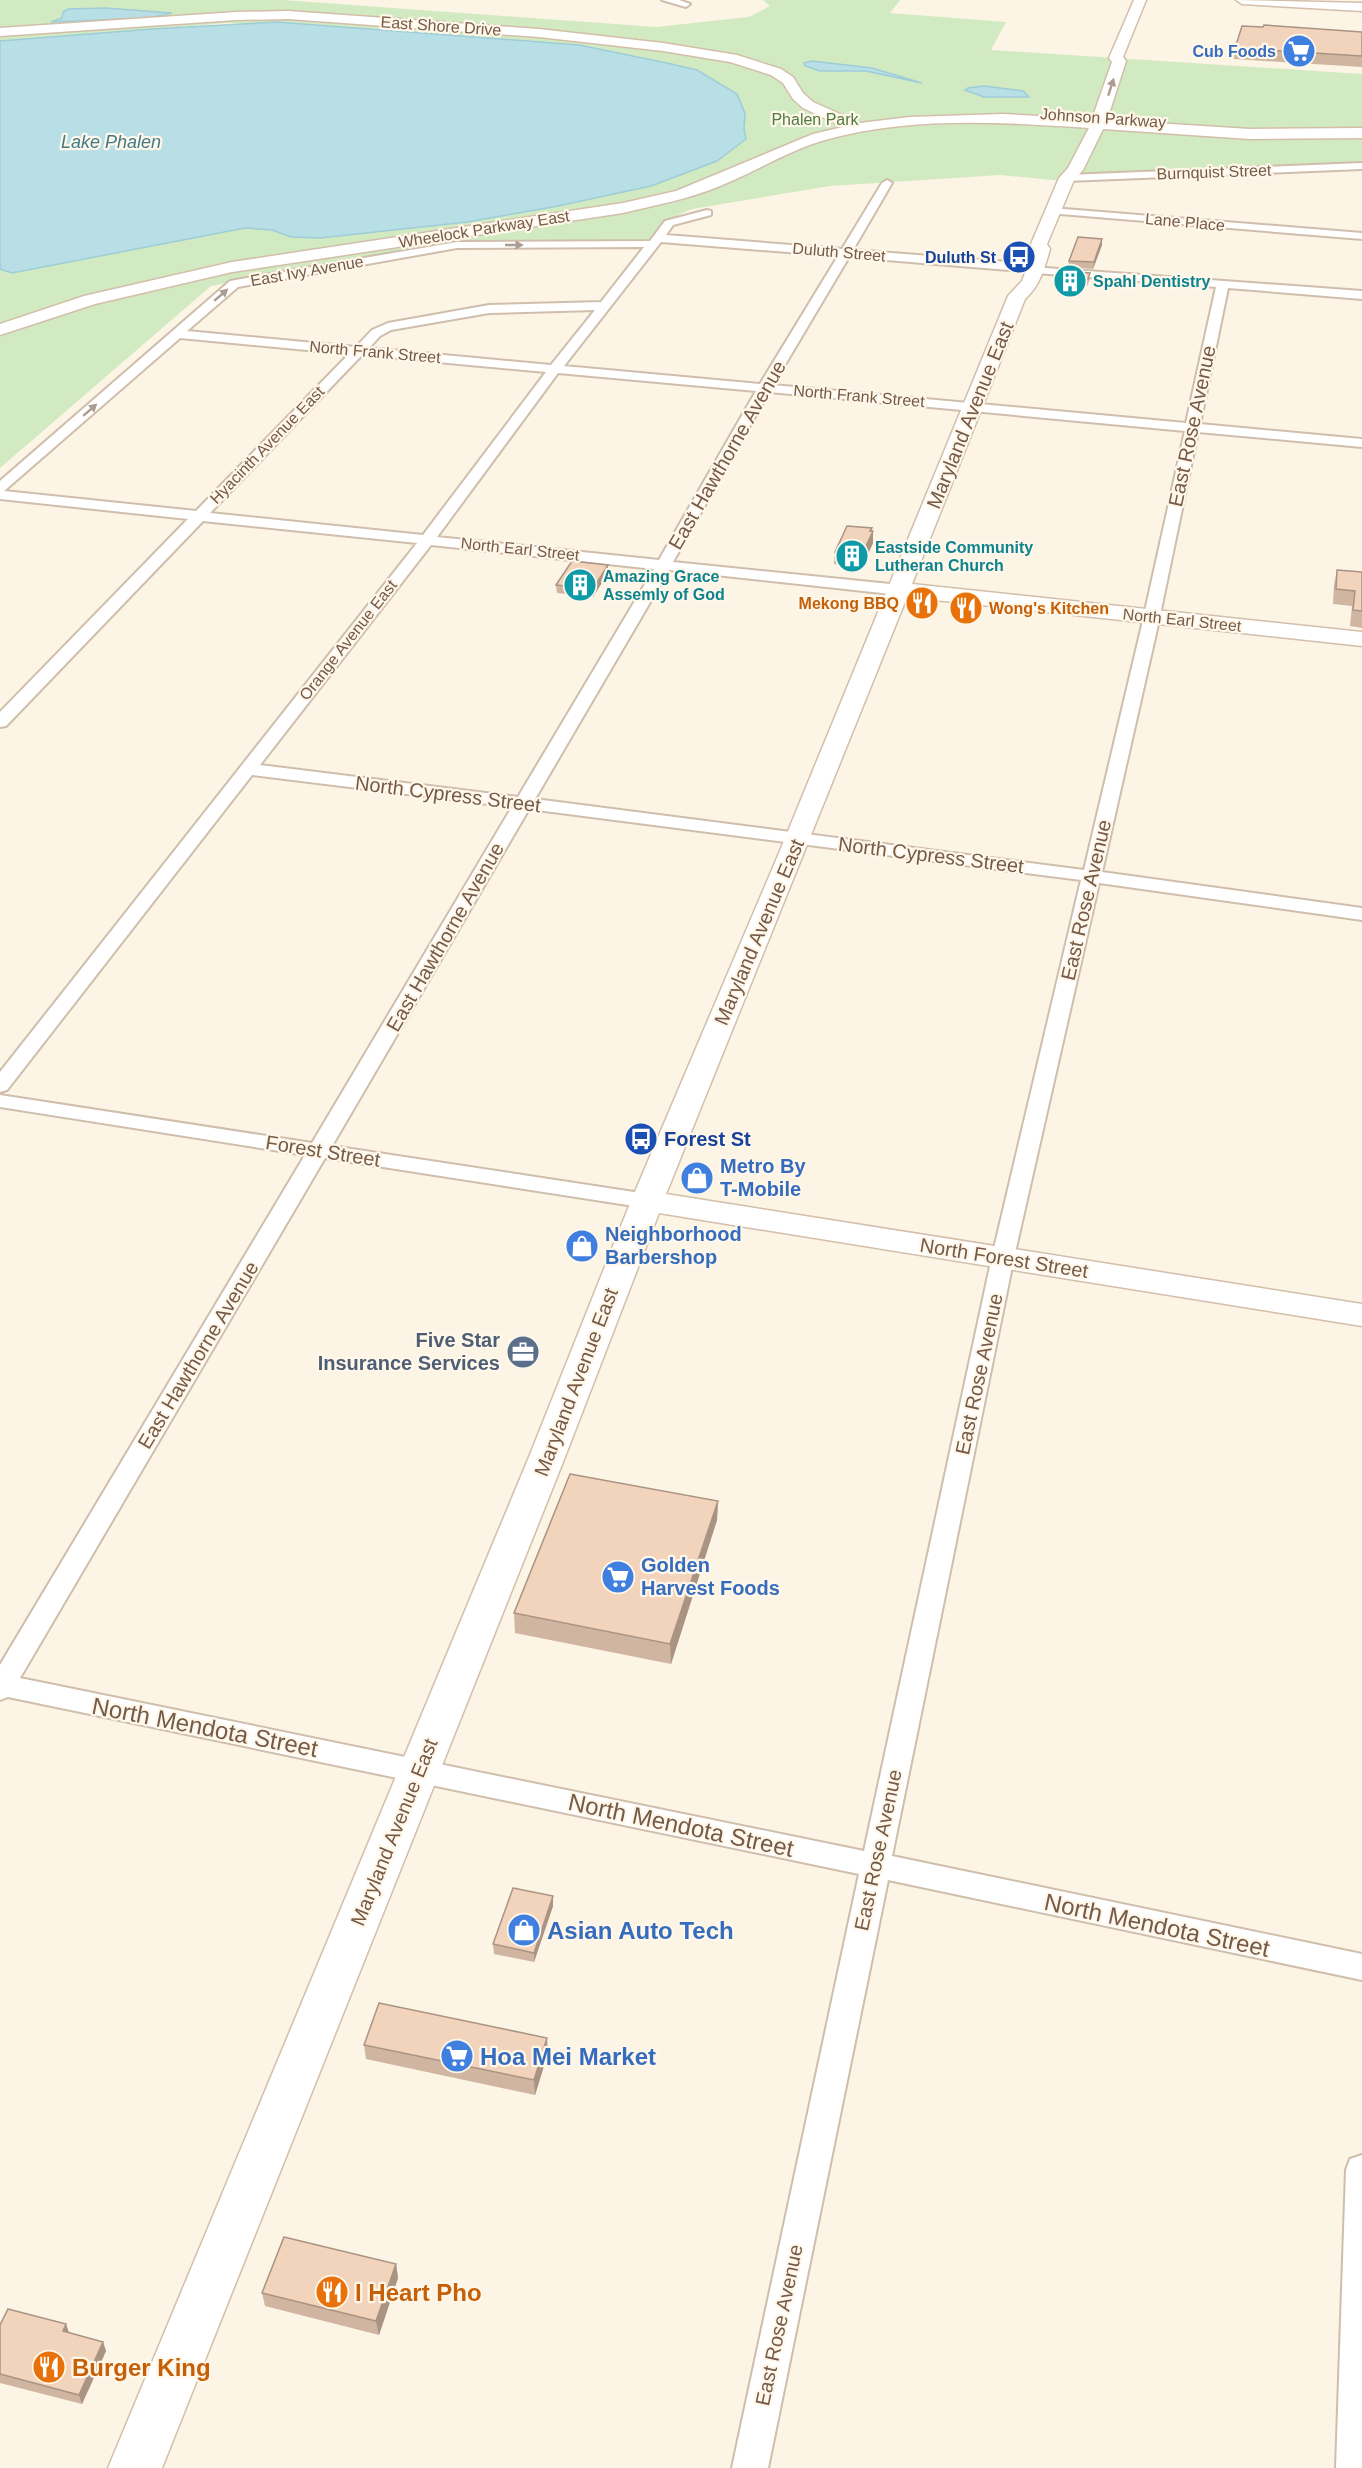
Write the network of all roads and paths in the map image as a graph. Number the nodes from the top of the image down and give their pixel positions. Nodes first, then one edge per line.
1 (666, 0) edge
2 (1140, 0) edge
3 (1242, 0) edge
4 (1319, 2) edge
5 (686, 4) dead end
6 (1362, 7) edge
7 (0, 32) edge
8 (1116, 58) junction
9 (1100, 70) dead end
10 (822, 112) junction
11 (1079, 114) junction
12 (1099, 121) junction
13 (852, 126) junction
14 (812, 130) junction
15 (1362, 131) edge
16 (1070, 138) dead end
17 (1063, 160) dead end
18 (1362, 166) edge
19 (732, 174) junction
20 (1067, 178) junction
21 (887, 183) dead end
22 (1052, 211) junction
23 (707, 213) dead end
24 (1362, 227) edge
25 (1318, 232) junction
26 (1362, 236) edge
27 (655, 241) junction
28 (845, 253) junction
29 (232, 267) junction
30 (1028, 268) junction
31 (1223, 284) junction
32 (1362, 295) edge
33 (603, 306) junction
34 (0, 320) edge
35 (0, 330) edge
36 (177, 334) junction
37 (358, 350) junction
38 (555, 368) junction
39 (765, 387) junction
40 (973, 407) junction
41 (1192, 427) junction
42 (1362, 443) edge
43 (0, 490) edge
44 (198, 516) junction
45 (427, 540) junction
46 (664, 565) junction
47 (900, 590) junction
48 (1151, 617) junction
49 (1362, 639) edge
50 (0, 722) edge
51 (248, 769) junction
52 (523, 803) junction
53 (798, 838) junction
54 (1092, 877) junction
55 (1362, 914) edge
56 (0, 1086) edge
57 (0, 1101) edge
58 (320, 1150) junction
59 (647, 1201) junction
60 (1003, 1257) junction
61 (1362, 1315) edge
62 (1, 1687) edge
63 (419, 1770) junction
64 (874, 1865) junction
65 (1362, 1967) edge
66 (1362, 2170) edge
67 (135, 2468) edge
68 (750, 2468) edge
69 (1354, 2468) edge

1 - 5 street
2 - 8 street, Maryland Avenue East
3 - 4 street
4 - 6 street
7 - 10 street, East Shore Drive
8 - 9 street
12 -> 8 street, Maryland Avenue East
10 - 13 street, East Shore Drive
10 - 14 street
11 - 12 street, Johnson Parkway
11 - 13 street, Johnson Parkway
11 - 16 street
12 - 15 street, Johnson Parkway
12 - 20 street, Maryland Avenue East
13 - 14 street, Wheelock Parkway East
13 - 19 street, Wheelock Parkway East
14 - 19 street, Wheelock Parkway East
17 - 20 street
18 - 20 street, Burnquist Street
19 - 29 street, Wheelock Parkway East
20 - 22 street, Maryland Avenue East
21 - 28 street, East Hawthorne Avenue
22 - 25 street, Lane Place
22 - 30 street, Maryland Avenue East
23 - 27 street, Orange Avenue East
24 - 25 street, Lane Place
25 - 26 street, Lane Place
27 - 28 street, Duluth Street
27 - 33 street, Orange Avenue East
36 -> 27 street, East Ivy Avenue
28 - 30 street, Duluth Street
28 - 39 street, East Hawthorne Avenue
29 - 34 street, Wheelock Parkway East
29 - 35 street, Wheelock Parkway East
30 - 31 street, Duluth Street
30 - 40 street, Maryland Avenue East
31 - 32 street, Duluth Street
31 - 41 street, East Rose Avenue
33 - 37 street, Hyacinth Avenue East
33 - 38 street, Orange Avenue East
36 - 37 street, North Frank Street
43 -> 36 street, East Ivy Avenue
37 - 38 street, North Frank Street
37 - 44 street, Hyacinth Avenue East
38 - 39 street, North Frank Street
38 - 45 street, Orange Avenue East
39 - 40 street, North Frank Street
39 - 46 street, East Hawthorne Avenue
40 - 41 street, North Frank Street
40 - 47 street, Maryland Avenue East
41 - 42 street, North Frank Street
41 - 48 street, East Rose Avenue
43 - 44 street, North Earl Street
44 - 45 street, North Earl Street
44 - 50 street, Hyacinth Avenue East
45 - 46 street, North Earl Street
45 - 51 street, Orange Avenue East
46 - 47 street, North Earl Street
46 - 52 street, East Hawthorne Avenue
47 - 48 street, North Earl Street
47 - 53 street, Maryland Avenue East
48 - 49 street, North Earl Street
48 - 54 street, East Rose Avenue
51 - 52 street, North Cypress Street
51 - 56 street, Orange Avenue East
52 - 53 street, North Cypress Street
52 - 58 street, East Hawthorne Avenue
53 - 54 street, North Cypress Street
53 - 59 street, Maryland Avenue East
54 - 55 street, North Cypress Street
54 - 60 street, East Rose Avenue
57 - 58 street, Forest Street
58 - 59 street, Forest Street
58 - 62 street, East Hawthorne Avenue
59 - 60 street, North Forest Street
59 - 63 street, Maryland Avenue East
60 - 61 street, North Forest Street
60 - 64 street, East Rose Avenue
62 - 63 street, North Mendota Street
63 - 64 street, North Mendota Street
63 - 67 street, Maryland Avenue East
64 - 65 street, North Mendota Street
64 - 68 street, East Rose Avenue
66 - 69 street

